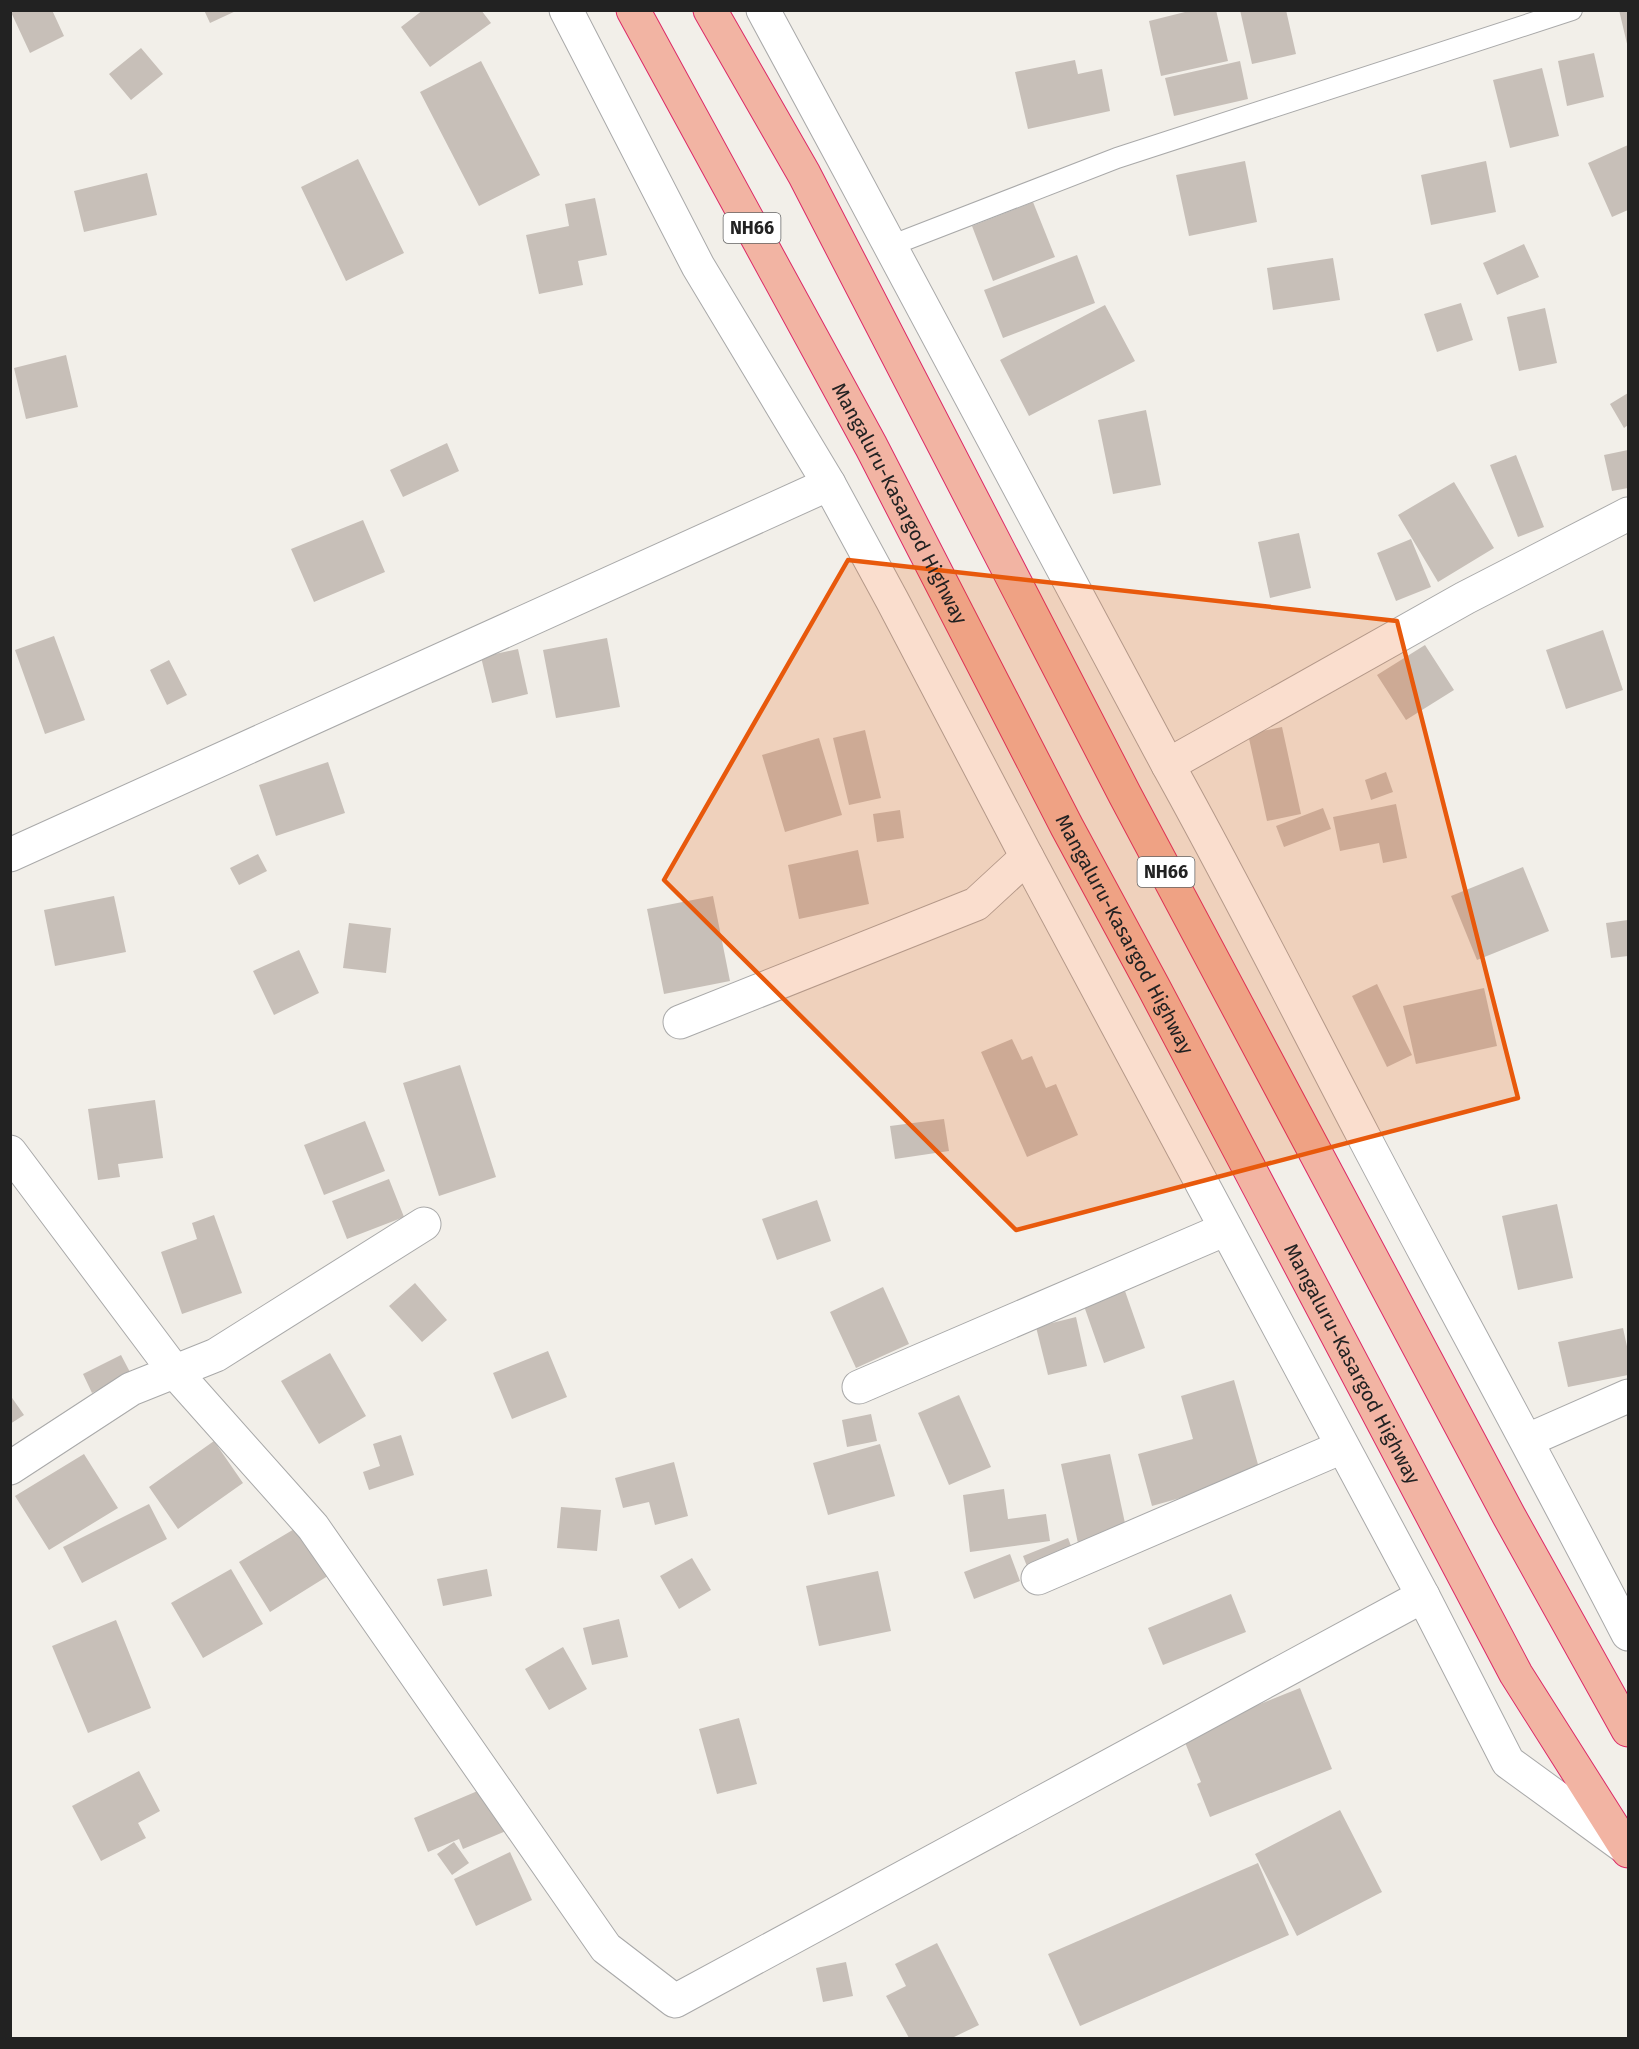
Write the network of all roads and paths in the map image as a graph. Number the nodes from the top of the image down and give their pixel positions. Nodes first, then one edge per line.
1 (566, 10) edge
2 (633, 10) edge
3 (710, 10) edge
4 (763, 10) edge
5 (1572, 10) edge
6 (890, 246) junction
7 (829, 484) junction
8 (1629, 514) edge
9 (1168, 765) junction
10 (10, 855) edge
11 (1027, 857) junction
12 (680, 1022) dead end
13 (10, 1152) edge
14 (424, 1224) dead end
15 (1226, 1229) junction
16 (175, 1372) junction
17 (859, 1387) dead end
18 (1629, 1396) edge
19 (1528, 1440) junction
20 (1342, 1447) junction
21 (10, 1468) edge
22 (1038, 1578) dead end
23 (1423, 1596) junction
24 (1629, 1634) edge
25 (1629, 1730) edge
26 (1628, 1850) edge

1 - 7 street
2 - 26 highway, Mangaluru-Kasargod Highway / NH66
3 - 25 highway, NH66
4 - 6 street
5 - 6 lane
6 - 9 street
7 - 10 street
7 - 11 street
8 - 9 street
9 - 19 street
11 - 12 street
11 - 15 street
13 - 16 street
14 - 16 street
15 - 17 street
15 - 20 street
16 - 21 street
16 - 23 street
18 - 19 street
19 - 24 street
20 - 22 street
20 - 23 street
23 - 26 street

